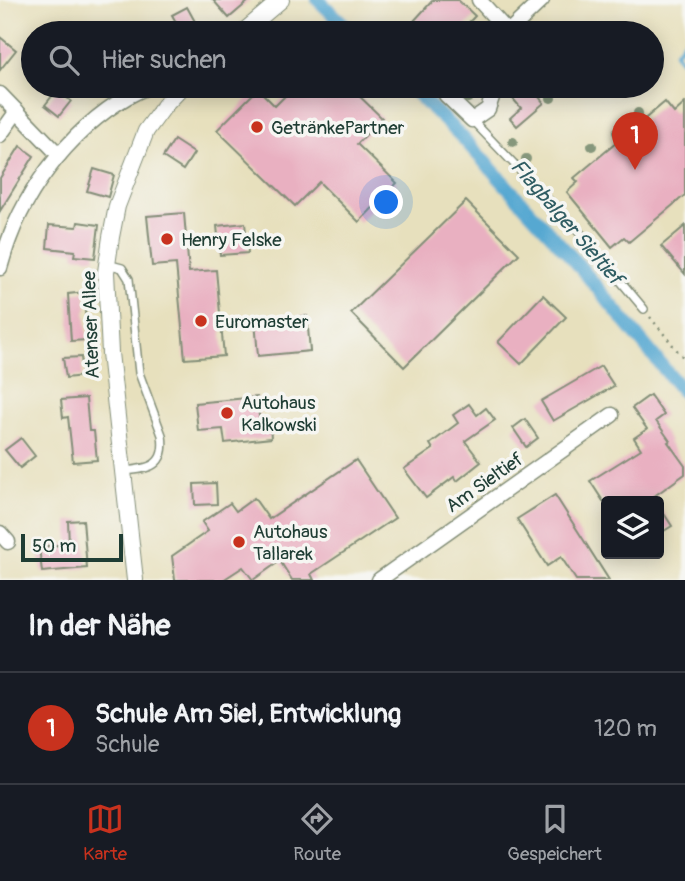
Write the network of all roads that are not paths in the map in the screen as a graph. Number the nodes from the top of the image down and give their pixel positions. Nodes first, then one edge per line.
1 (479, 0) edge
2 (542, 0) edge
3 (273, 2) edge
4 (254, 21) edge
5 (497, 21) edge
6 (520, 21) edge
7 (0, 94) edge
8 (126, 98) edge
9 (171, 98) edge
10 (449, 98) edge
11 (492, 98) edge
12 (17, 111) junction
13 (472, 120) junction
14 (0, 135) edge
15 (59, 155) junction
16 (107, 264) junction
17 (0, 268) edge
18 (644, 309) road end
19 (612, 415) dead end
20 (122, 471) junction
21 (135, 580) edge
22 (379, 580) edge

1 - 5 street
2 - 6 street
3 - 4 street
7 - 12 street
8 - 15 street
9 - 16 street, Atenser Allee
10 - 13 street
11 - 13 street
12 - 14 street
12 - 15 street
13 - 18 lane
15 - 17 street
16 - 20 street, Atenser Allee
16 - 20 lane
19 - 22 street, Am Sieltief
20 - 21 street, Atenser Allee

